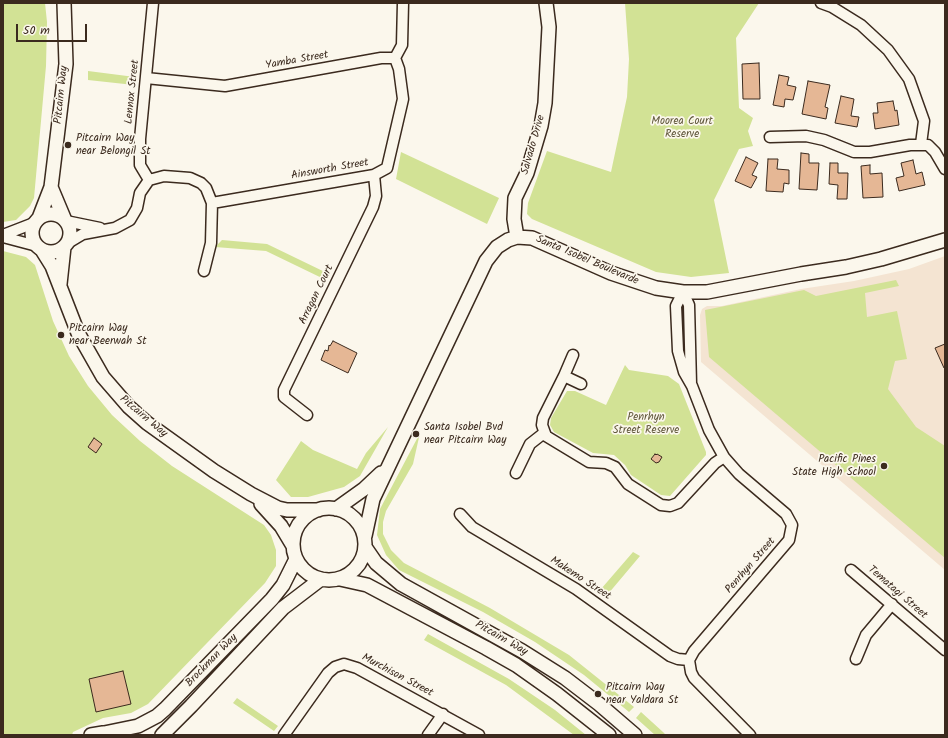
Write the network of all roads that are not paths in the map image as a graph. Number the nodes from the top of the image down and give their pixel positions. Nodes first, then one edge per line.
1 (64, 3) edge
2 (153, 3) edge
3 (403, 3) edge
4 (546, 3) edge
5 (822, 3) edge
6 (395, 58) junction
7 (146, 78) junction
8 (770, 137) dead end
9 (921, 144) junction
10 (945, 169) edge
11 (374, 175) junction
12 (149, 180) junction
13 (51, 187) junction
14 (212, 203) junction
15 (36, 220) junction
16 (65, 220) junction
17 (104, 229) junction
18 (3, 236) edge
19 (517, 237) junction
20 (945, 240) edge
21 (66, 245) junction
22 (39, 248) junction
23 (204, 270) dead end
24 (60, 286) junction
25 (683, 292) junction
26 (573, 355) dead end
27 (564, 376) junction
28 (581, 384) dead end
29 (307, 415) dead end
30 (544, 433) junction
31 (724, 457) junction
32 (387, 468) junction
33 (516, 473) dead end
34 (252, 494) junction
35 (336, 509) junction
36 (318, 510) junction
37 (460, 514) dead end
38 (365, 541) junction
39 (295, 552) junction
40 (851, 570) dead end
41 (321, 579) junction
42 (340, 579) junction
43 (892, 604) junction
44 (945, 650) edge
45 (856, 659) dead end
46 (689, 660) junction
47 (443, 714) junction
48 (108, 734) edge
49 (91, 735) edge
50 (162, 735) edge
51 (284, 735) edge
52 (428, 735) edge
53 (479, 735) edge
54 (609, 735) edge
55 (635, 735) edge
56 (750, 735) edge

1 - 13 main road, Pitcairn Way
2 - 7 street, Lennox Street
3 - 6 street
4 - 19 main road, Salvado Drive
5 - 9 street
6 - 7 street, Yamba Street
6 - 11 street, Ainsworth Street
7 - 12 street, Lennox Street
8 - 9 street
9 - 10 street
11 - 14 street, Ainsworth Street
11 - 29 street, Arragan Court
12 - 14 street
12 - 17 street
13 - 15 main road, Pitcairn Way
13 - 16 main road, Pitcairn Way
14 - 23 street
15 - 16 main road
15 - 18 street
15 - 22 main road
16 - 17 street
16 - 21 main road
17 - 21 street
18 - 22 street
19 - 25 main road, Santa Isobel Boulevarde
19 - 32 main road
20 - 25 main road, Santa Isobel Boulevarde
21 - 22 main road
21 - 24 main road, Pitcairn Way
22 - 24 main road, Pitcairn Way
24 - 34 main road, Pitcairn Way
25 - 31 street, Penrhyn Street
26 - 27 street
27 - 28 street
27 - 30 street
30 - 31 street
30 - 33 street
31 - 46 street, Penrhyn Street
32 - 35 main road
32 - 38 main road
34 - 36 main road, Pitcairn Way
34 - 39 main road, Pitcairn Way
35 - 36 main road
35 - 38 main road
36 - 39 main road
37 - 46 street, Makemo Street
38 - 42 main road
38 - 55 main road, Pitcairn Way
39 - 41 main road
39 - 48 main road, Brockman Way
40 - 43 street, Tematagi Street
41 - 42 main road
41 - 50 main road, Brockman Way
42 - 54 main road, Pitcairn Way
43 - 44 street, Tematagi Street
43 - 45 street
46 - 56 street
47 - 51 street, Murchison Street
47 - 52 street
47 - 53 street, Murchison Street
48 - 49 main road, Brockman Way

